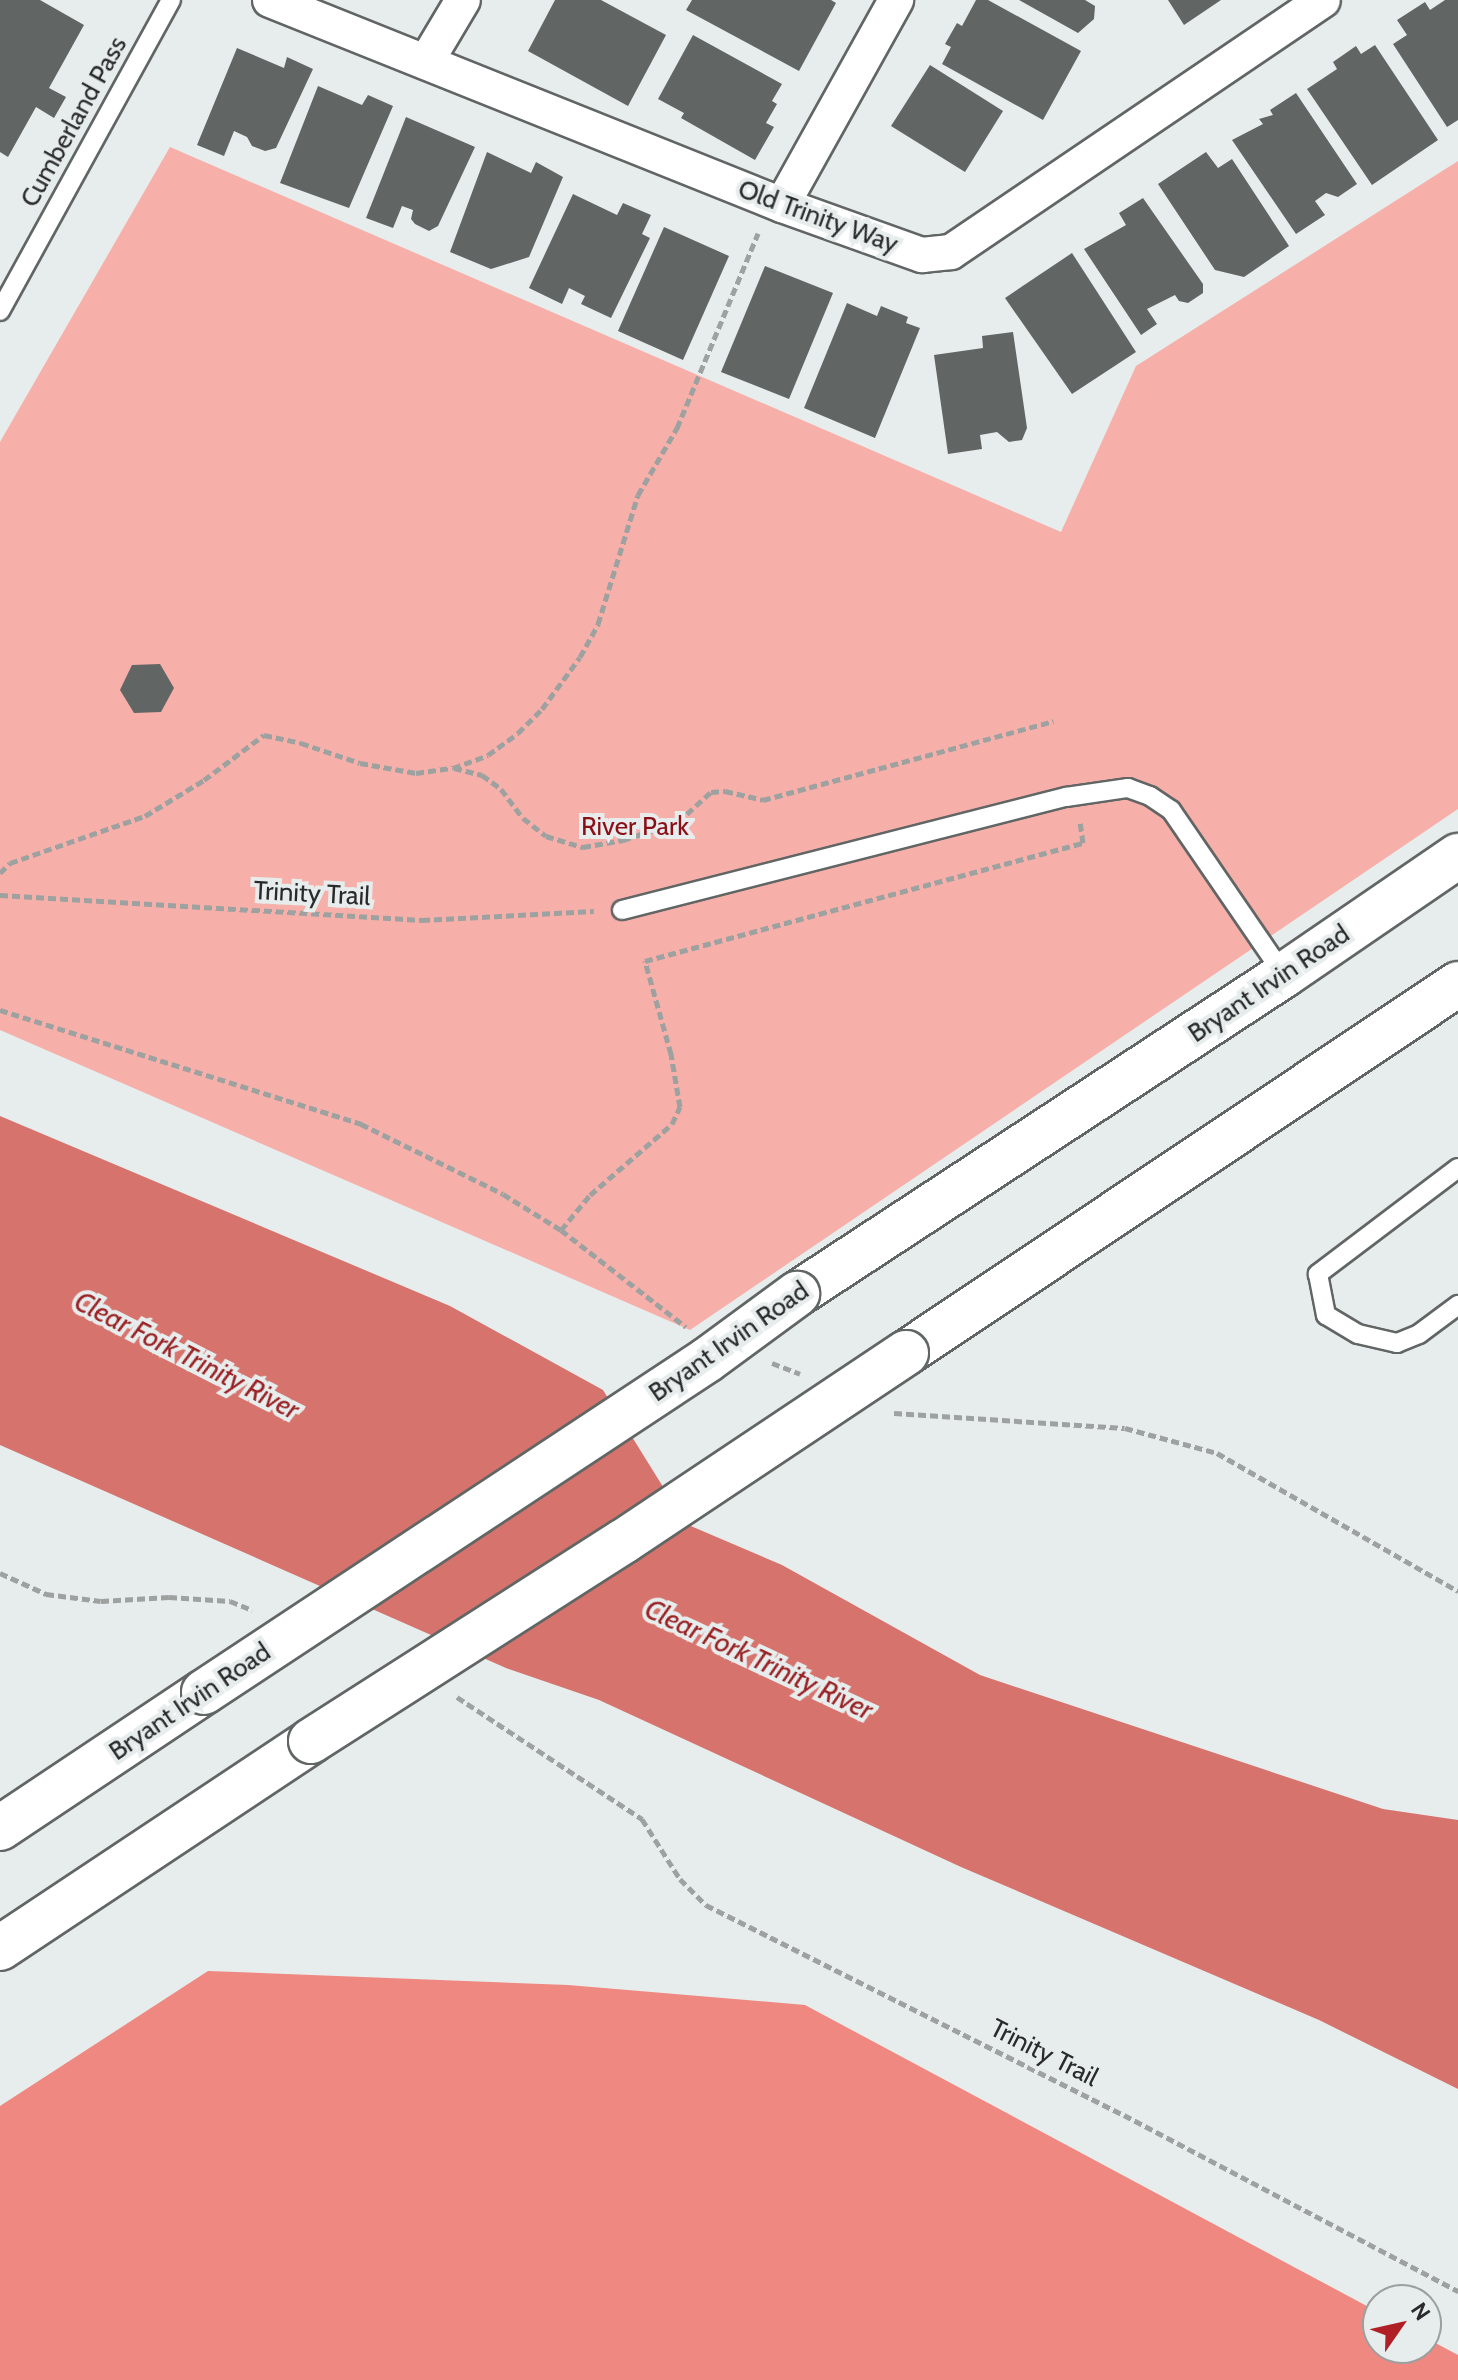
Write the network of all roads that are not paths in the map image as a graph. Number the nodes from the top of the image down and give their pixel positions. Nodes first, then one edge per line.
1 (171, 0) edge
2 (270, 0) edge
3 (463, 0) edge
4 (896, 0) edge
5 (1323, 0) edge
6 (426, 62) junction
7 (777, 202) junction
8 (0, 311) edge
9 (1458, 856) edge
10 (622, 910) road end
11 (1284, 975) junction
12 (1458, 984) edge
13 (1458, 1168) edge
14 (1458, 1305) edge
15 (0, 1828) edge
16 (0, 1948) edge

1 - 8 lane, Cumberland Pass
2 - 6 street, Old Trinity Way
3 - 6 street
4 - 7 street
5 - 7 street, Old Trinity Way
6 - 7 street, Old Trinity Way
9 - 11 main road, Bryant Irvin Road
10 - 11 lane
11 - 15 main road, Bryant Irvin Road, bridge
12 - 16 main road, bridge
13 - 14 lane

